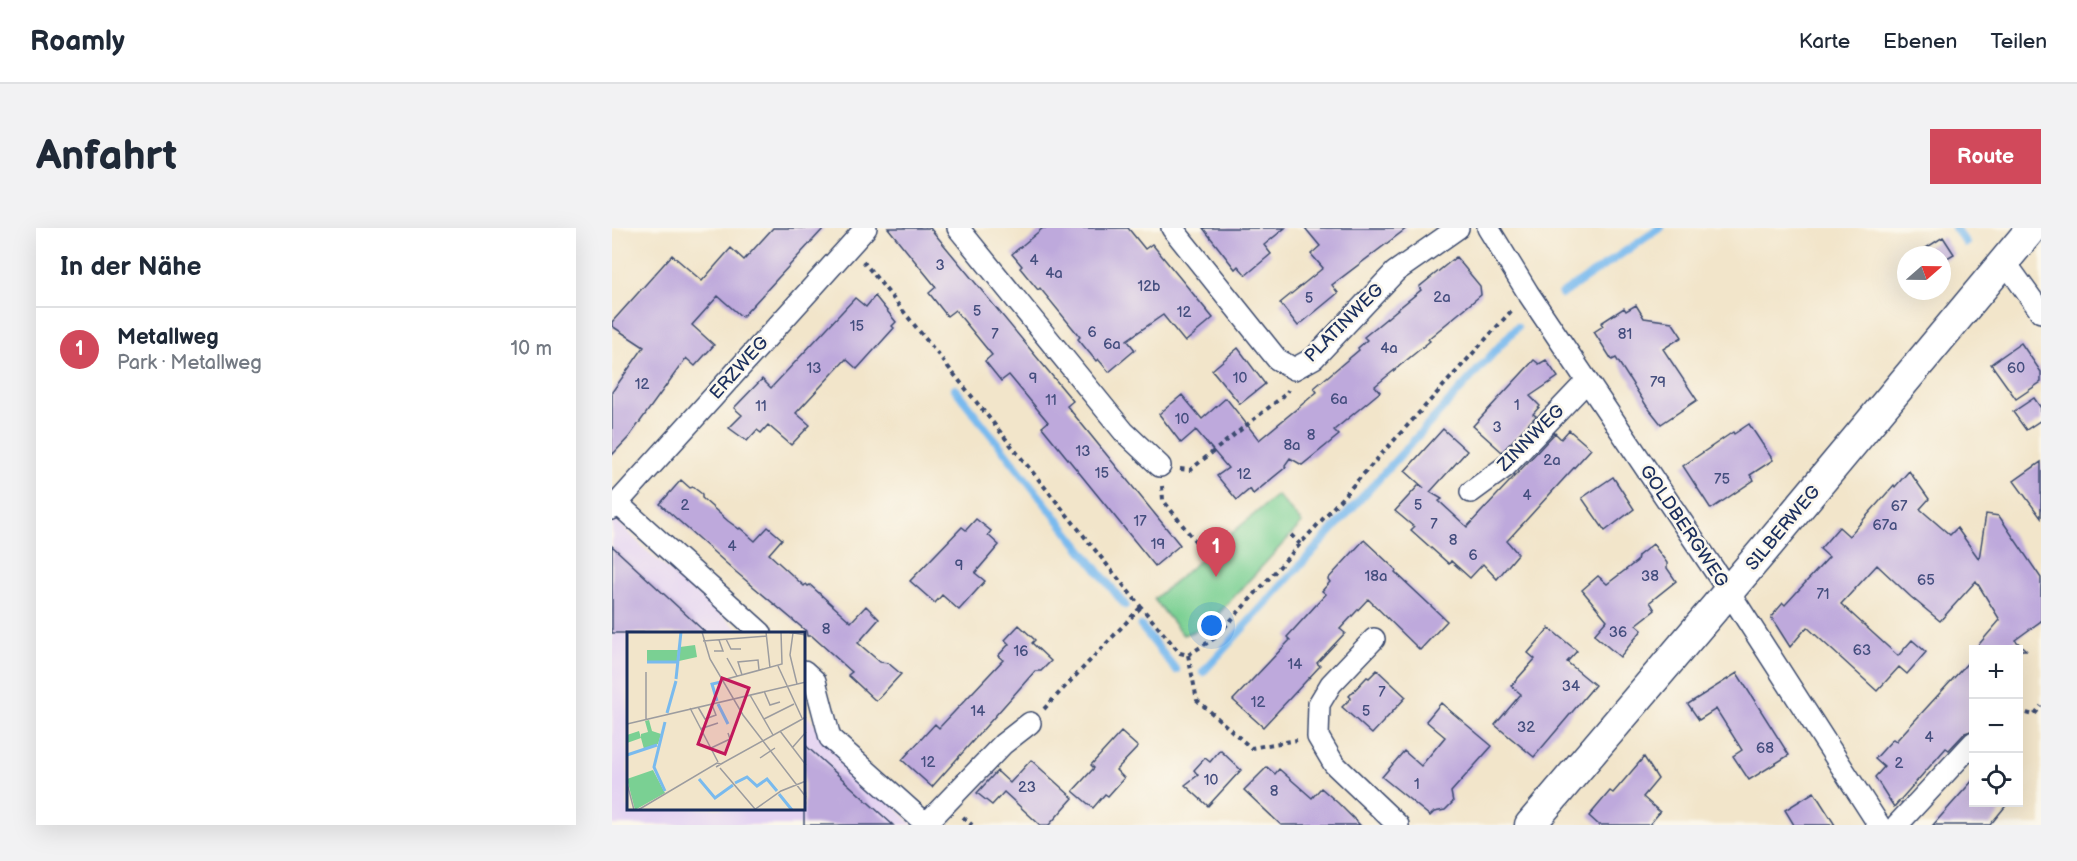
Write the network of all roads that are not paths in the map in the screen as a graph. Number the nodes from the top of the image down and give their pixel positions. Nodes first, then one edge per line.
1 (866, 228) edge
2 (958, 228) edge
3 (1172, 228) edge
4 (1458, 228) edge
5 (1488, 228) edge
6 (2032, 228) edge
7 (2006, 262) junction
8 (2041, 312) edge
9 (1587, 381) junction
10 (1160, 466) road end
11 (1471, 492) dead end
12 (615, 506) edge
13 (1729, 592) junction
14 (761, 632) edge
15 (1374, 639) dead end
16 (806, 673) edge
17 (1030, 723) road end
18 (1969, 747) edge
19 (1398, 825) edge
20 (1530, 825) edge
21 (1879, 825) edge
22 (1898, 825) edge

1 - 12 street, ERZWEG
2 - 10 street
3 - 4 street, PLATINWEG
5 - 9 street, GOLDBERGWEG
6 - 7 street, SILBERWEG
7 - 8 street
7 - 13 street, SILBERWEG
9 - 11 street, ZINNWEG
9 - 13 street, GOLDBERGWEG
12 - 14 street
13 - 20 street, SILBERWEG
13 - 21 street, GOLDBERGWEG
15 - 19 street
16 - 17 street
18 - 22 street

